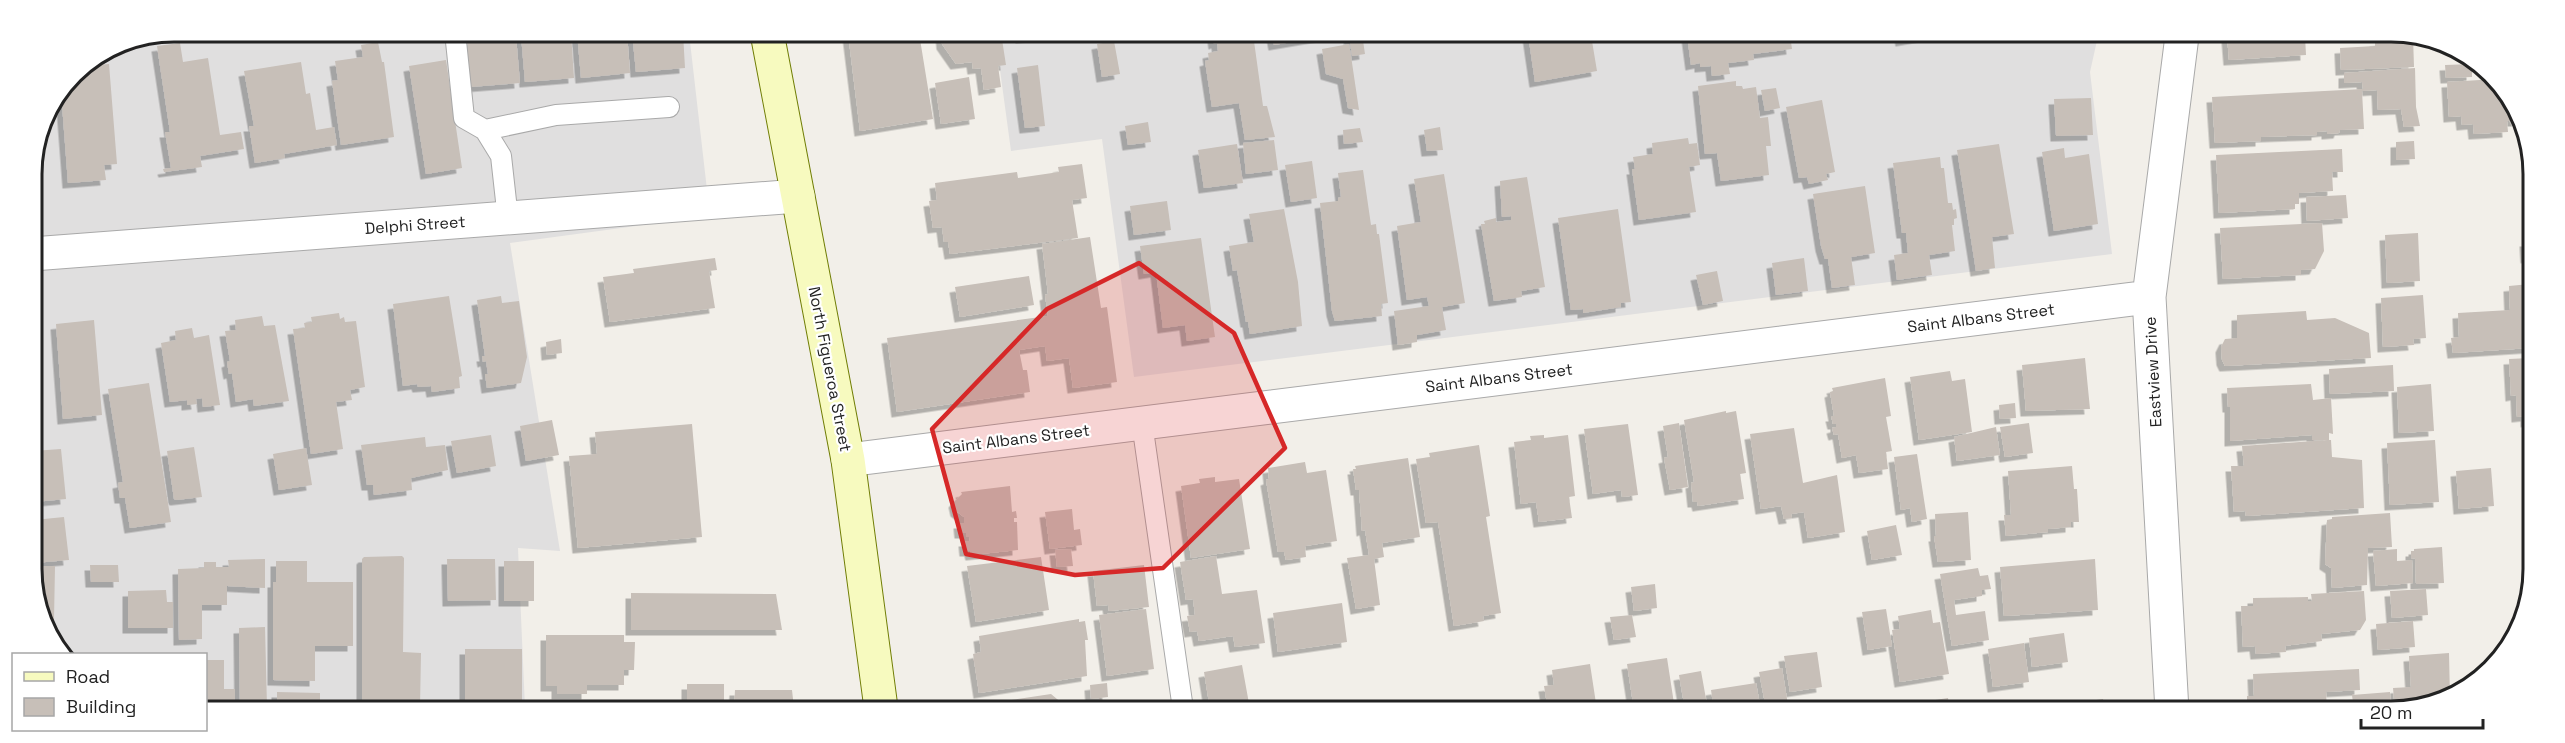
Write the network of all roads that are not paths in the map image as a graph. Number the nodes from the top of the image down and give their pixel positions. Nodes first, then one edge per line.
1 (456, 42) edge
2 (769, 42) edge
3 (2181, 42) edge
4 (669, 107) dead end
5 (485, 130) junction
6 (798, 196) junction
7 (508, 219) junction
8 (42, 253) edge
9 (2149, 297) junction
10 (1142, 423) junction
11 (848, 460) junction
12 (880, 701) edge
13 (1182, 701) edge
14 (2171, 701) edge

1 - 5 lane
2 - 6 main road, North Figueroa Street
3 - 9 street, Eastview Drive
4 - 5 lane
5 - 7 lane
6 - 7 street, Delphi Street
6 - 11 main road, North Figueroa Street
7 - 8 street, Delphi Street
9 - 10 street, Saint Albans Street
9 - 14 street, Eastview Drive
10 - 11 street, Saint Albans Street
10 - 13 lane
11 - 12 main road, North Figueroa Street

